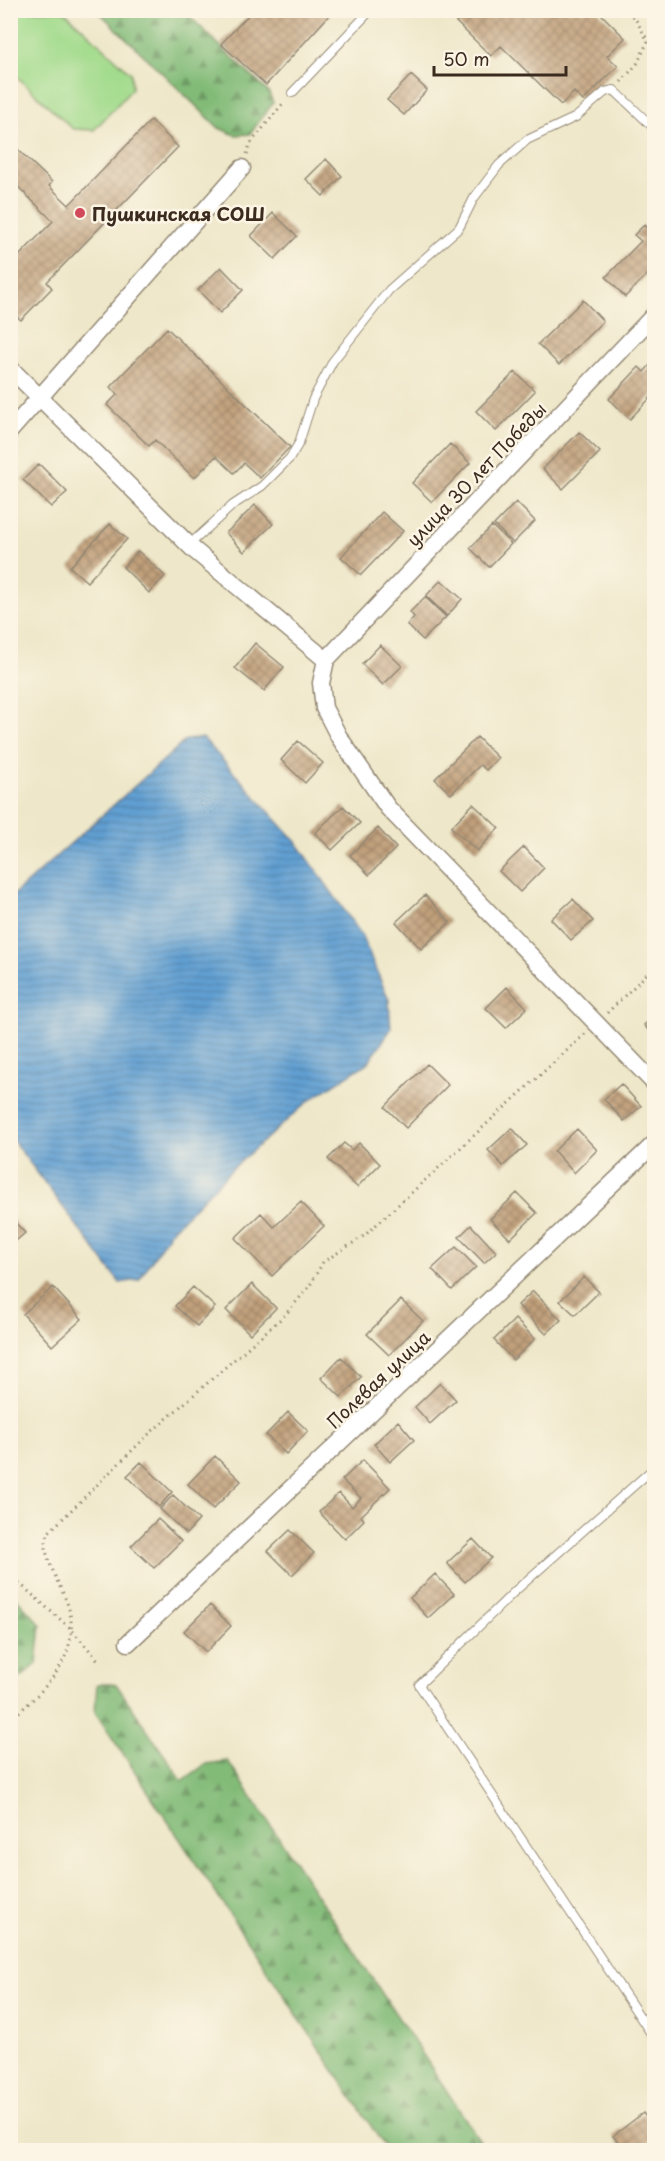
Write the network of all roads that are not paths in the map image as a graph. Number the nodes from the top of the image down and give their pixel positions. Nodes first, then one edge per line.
1 (371, 10) edge
2 (292, 93) road end
3 (654, 128) edge
4 (242, 168) road end
5 (654, 315) edge
6 (10, 368) edge
7 (42, 398) junction
8 (10, 431) edge
9 (189, 545) junction
10 (326, 660) junction
11 (654, 1083) edge
12 (654, 1144) edge
13 (654, 1468) edge
14 (128, 1643) dead end
15 (654, 2038) edge

1 - 2 lane
3 - 9 lane
4 - 7 street
5 - 10 street, улица 30 лет Победы
6 - 7 street
7 - 8 street
7 - 9 street
9 - 10 street
10 - 11 street
12 - 14 street, Полевая улица
13 - 15 lane

